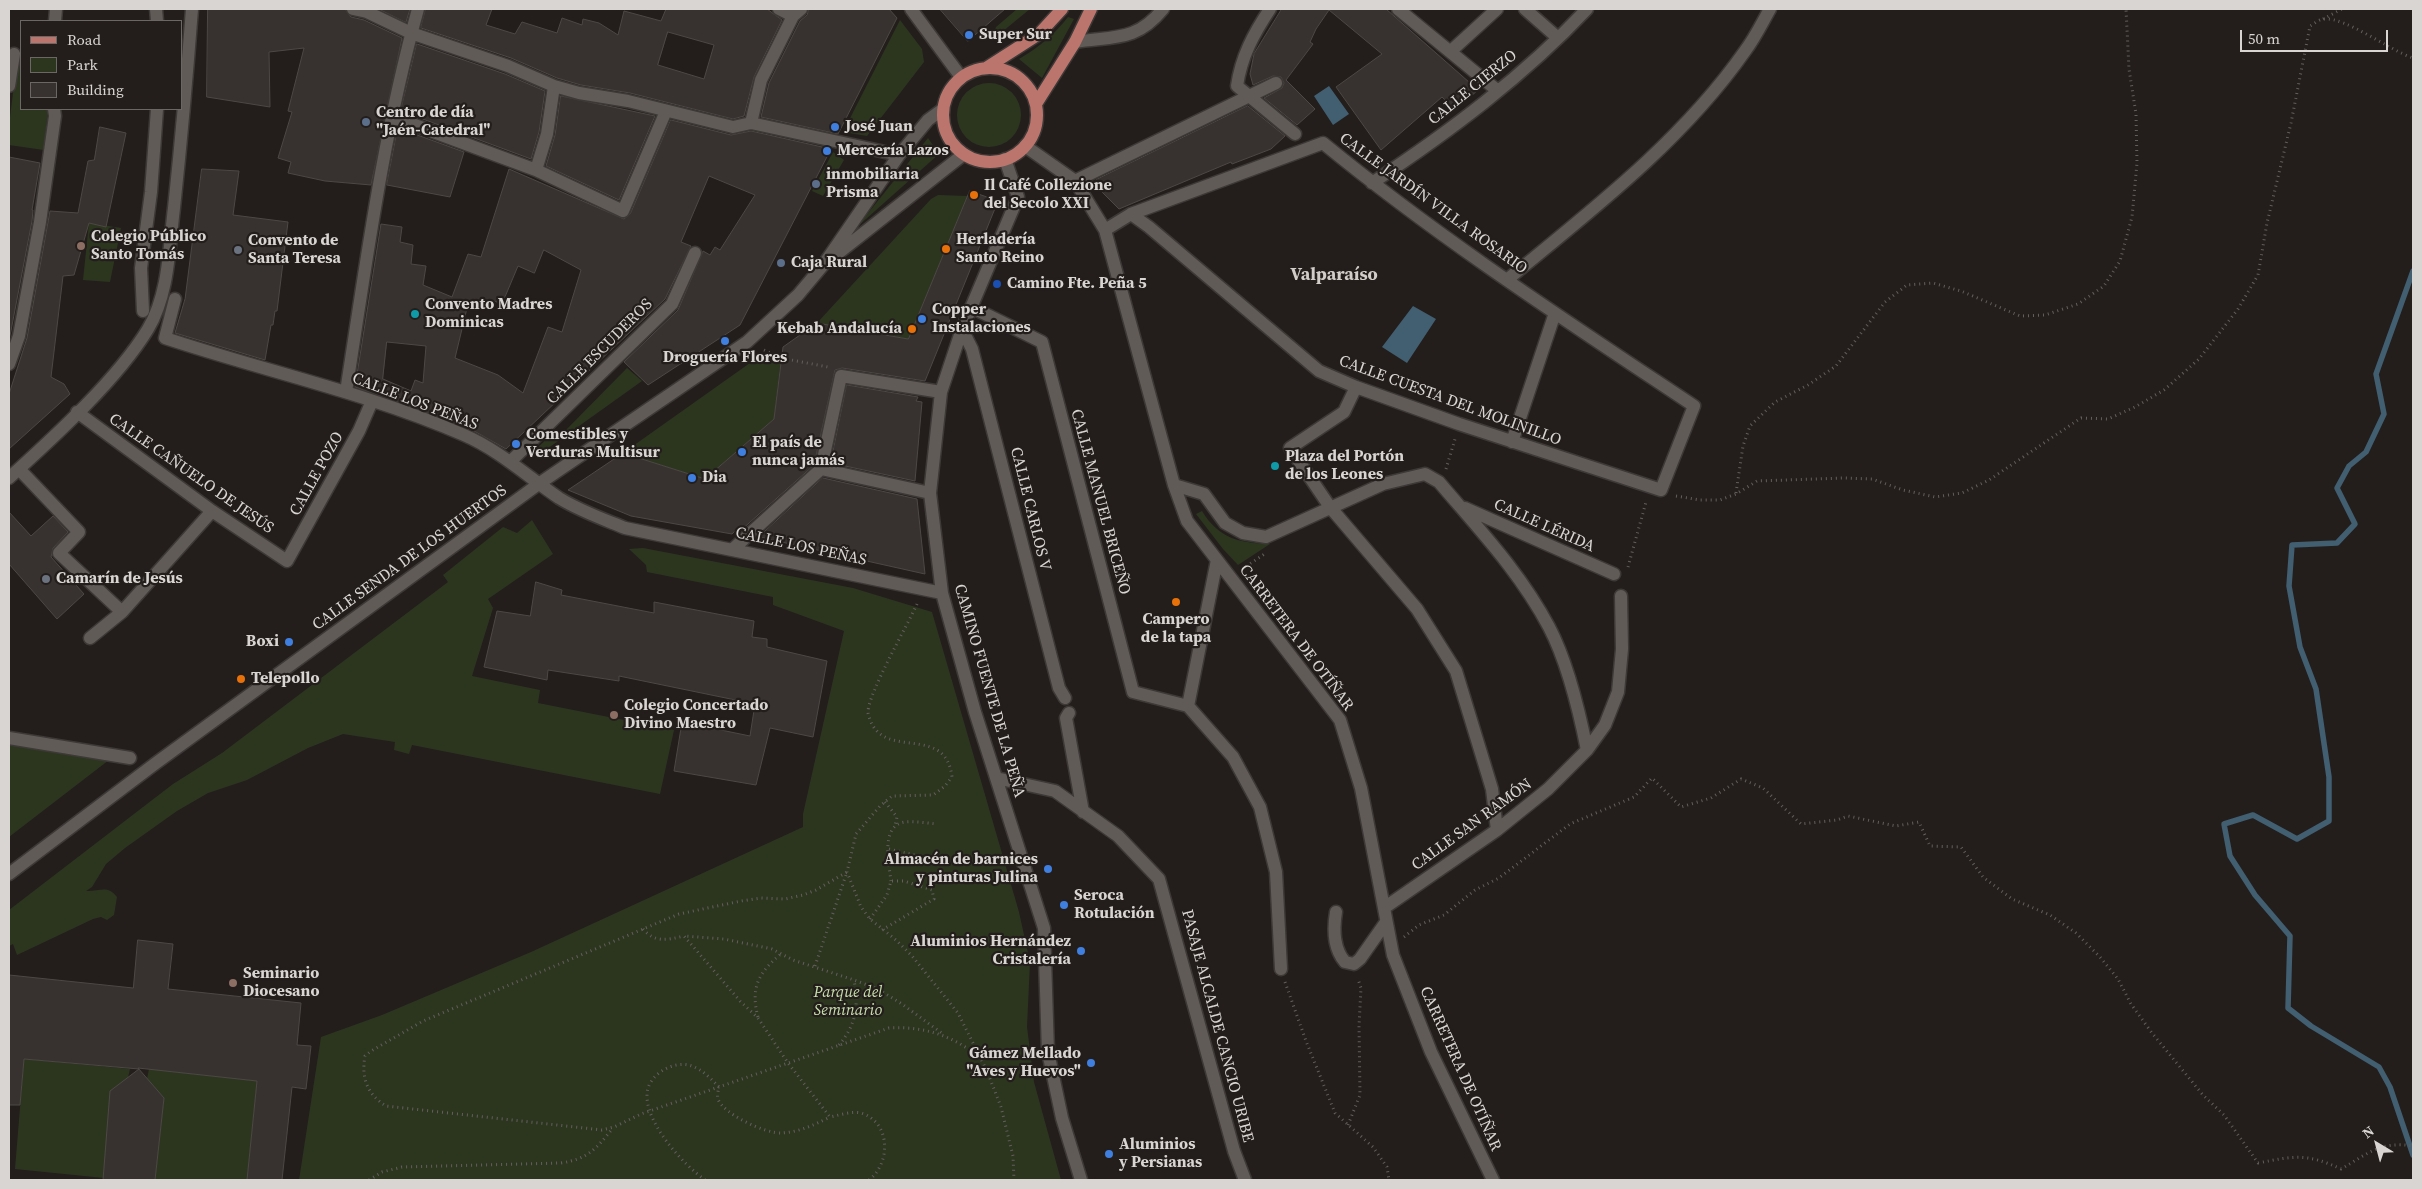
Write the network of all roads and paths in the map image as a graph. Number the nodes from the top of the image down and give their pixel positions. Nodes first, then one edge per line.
1 (192, 9) edge
2 (353, 9) edge
3 (418, 9) edge
4 (779, 9) edge
5 (912, 9) edge
6 (1062, 9) edge
7 (1091, 9) edge
8 (1163, 9) edge
9 (1270, 9) edge
10 (1398, 9) edge
11 (1497, 9) edge
12 (1526, 9) edge
13 (1587, 9) edge
14 (1770, 9) edge
15 (2126, 9) edge
16 (2342, 9) edge
17 (797, 12) edge
18 (2323, 19) junction
19 (411, 33) junction
20 (1558, 38) junction
21 (1075, 42) junction
22 (1451, 51) junction
23 (15, 54) edge
24 (2413, 58) edge
25 (986, 68) junction
26 (961, 78) junction
27 (1276, 83) dead end
28 (9, 86) edge
29 (554, 86) junction
30 (1498, 91) junction
31 (1248, 95) junction
32 (1036, 104) junction
33 (943, 109) junction
34 (54, 110) edge
35 (157, 110) edge
36 (666, 110) junction
37 (393, 118) junction
38 (751, 123) junction
39 (1295, 134) dead end
40 (1025, 146) junction
41 (964, 154) junction
42 (899, 155) junction
43 (1005, 159) junction
44 (536, 170) junction
45 (1075, 181) junction
46 (1372, 183) junction
47 (1131, 214) junction
48 (1105, 230) junction
49 (695, 253) dead end
50 (824, 264) junction
51 (1508, 279) junction
52 (175, 299) dead end
53 (971, 308) junction
54 (143, 311) dead end
55 (1555, 313) junction
56 (962, 328) junction
57 (14, 335) edge
58 (764, 350) dead end
59 (9, 364) edge
60 (834, 368) dead end
61 (1356, 387) junction
62 (346, 392) junction
63 (941, 392) junction
64 (372, 401) junction
65 (77, 412) junction
66 (1459, 424) junction
67 (1512, 442) junction
68 (510, 462) junction
69 (821, 468) junction
70 (19, 469) junction
71 (1444, 473) dead end
72 (9, 478) edge
73 (540, 484) junction
74 (1174, 485) junction
75 (1661, 490) junction
76 (930, 493) junction
77 (1736, 494) junction
78 (1646, 502) dead end
79 (1460, 506) junction
80 (1330, 507) junction
81 (212, 511) junction
82 (733, 549) junction
83 (1269, 551) dead end
84 (1217, 560) junction
85 (287, 561) joint
86 (1627, 569) dead end
87 (1240, 570) dead end
88 (1614, 574) dead end
89 (942, 593) junction
90 (1621, 596) dead end
91 (919, 601) dead end
92 (122, 612) junction
93 (90, 638) dead end
94 (1065, 698) dead end
95 (1188, 706) junction
96 (1069, 713) dead end
97 (9, 738) edge
98 (1587, 750) junction
99 (130, 758) dead end
100 (996, 778) junction
101 (885, 802) junction
102 (1084, 812) junction
103 (937, 824) dead end
104 (894, 826) junction
105 (1497, 830) junction
106 (889, 848) junction
107 (941, 861) dead end
108 (847, 872) junction
109 (9, 874) edge
110 (890, 881) junction
111 (1384, 908) junction
112 (1336, 912) dead end
113 (870, 919) junction
114 (1386, 922) junction
115 (643, 929) junction
116 (882, 930) junction
117 (684, 936) junction
118 (1391, 946) junction
119 (782, 953) junction
120 (1354, 964) junction
121 (815, 966) junction
122 (1281, 969) joint
123 (854, 980) junction
124 (758, 1018) junction
125 (946, 1037) junction
126 (839, 1046) junction
127 (978, 1056) junction
128 (788, 1063) junction
129 (719, 1087) junction
130 (651, 1111) junction
131 (830, 1117) junction
132 (1348, 1125) junction
133 (614, 1127) junction
134 (2413, 1146) edge
135 (369, 1180) edge
136 (705, 1180) edge
137 (871, 1180) edge
138 (1014, 1180) edge
139 (1081, 1180) edge
140 (1245, 1180) edge
141 (1389, 1180) edge
142 (1493, 1180) edge

1 - 65 street
2 - 19 street
3 - 19 street
4 - 17 street
5 - 26 street
6 - 25 main road
7 - 21 main road
8 - 21 street
9 - 31 street
10 - 22 street
11 - 22 street
12 - 20 street
13 - 20 street, CALLE CIERZO
14 - 51 street
15 - 77 path
16 - 18 path
17 - 38 street
18 - 24 path
18 - 77 path
19 - 29 street
19 - 37 street
20 - 30 street, CALLE CIERZO
21 - 32 main road
22 - 30 street
23 - 28 street
25 - 26 main road
25 - 32 main road
26 - 33 main road
27 - 31 street
29 - 36 street
29 - 44 street
30 - 46 street, CALLE CIERZO
31 - 39 street
31 - 45 street
32 - 40 main road
33 - 41 main road
33 - 42 street, CALLE SENDA DE LOS HUERTOS
34 - 57 street
35 - 54 street
36 - 38 street
36 - 44 street
37 - 44 street
37 - 62 street
38 - 42 street
40 - 43 main road
40 - 45 street, CARRETERA DE OTÍÑAR
41 - 43 main road
41 - 50 street, CALLE SENDA DE LOS HUERTOS
42 - 50 street, CALLE SENDA DE LOS HUERTOS
43 - 53 street, CAMINO FUENTE DE LA PEÑA
45 - 48 street, CARRETERA DE OTÍÑAR
46 - 47 street, CALLE JARDÍN VILLA ROSARIO
46 - 51 street, CALLE JARDÍN VILLA ROSARIO
47 - 48 street, CALLE JARDÍN VILLA ROSARIO
47 - 61 street, CALLE CUESTA DEL MOLINILLO
48 - 74 street, CARRETERA DE OTÍÑAR
49 - 68 street, CALLE ESCUDEROS
50 - 73 street, CALLE SENDA DE LOS HUERTOS
51 - 55 street, CALLE JARDÍN VILLA ROSARIO
52 - 62 street, CALLE LOS PEÑAS
53 - 56 street, CAMINO FUENTE DE LA PEÑA
53 - 95 street, CALLE MANUEL BRICEÑO
55 - 67 street
55 - 75 street, CALLE JARDÍN VILLA ROSARIO
56 - 63 street, CAMINO FUENTE DE LA PEÑA
56 - 94 street, CALLE CARLOS V
57 - 59 street
58 - 60 path
61 - 66 street, CALLE CUESTA DEL MOLINILLO
61 - 80 street
62 - 64 street, CALLE LOS PEÑAS
63 - 69 street
63 - 76 street, CAMINO FUENTE DE LA PEÑA
64 - 68 street, CALLE LOS PEÑAS
64 - 85 street, CALLE POZO
65 - 70 street
65 - 81 street, CALLE CAÑUELO DE JESÚS
66 - 67 street, CALLE CUESTA DEL MOLINILLO
66 - 71 path
67 - 75 street, CALLE CUESTA DEL MOLINILLO
68 - 73 street, CALLE LOS PEÑAS
69 - 76 street
69 - 82 street
70 - 72 street
70 - 92 street
73 - 82 street, CALLE LOS PEÑAS
73 - 109 street, CALLE SENDA DE LOS HUERTOS
74 - 80 street
74 - 84 street, CARRETERA DE OTÍÑAR
75 - 77 path
76 - 89 street, CAMINO FUENTE DE LA PEÑA
78 - 86 path
79 - 80 street
79 - 88 street, CALLE LÉRIDA
79 - 98 street
80 - 105 street
81 - 85 street, CALLE CAÑUELO DE JESÚS
81 - 92 street
82 - 89 street, CALLE LOS PEÑAS
83 - 87 path
84 - 95 street
84 - 111 street, CARRETERA DE OTÍÑAR
89 - 100 street, CAMINO FUENTE DE LA PEÑA
90 - 98 street, CALLE SAN RAMÓN
91 - 101 path
92 - 93 street
95 - 122 street
96 - 102 street
97 - 99 street
98 - 105 street, CALLE SAN RAMÓN
100 - 102 street
100 - 139 street, CAMINO FUENTE DE LA PEÑA
101 - 104 path
101 - 108 path
102 - 140 street, PASAJE ALCALDE CANCIO URIBE
103 - 104 path
104 - 106 path
105 - 111 street, CALLE SAN RAMÓN
106 - 107 path
106 - 110 path
108 - 113 path
108 - 115 path
108 - 121 path
110 - 113 path
110 - 116 path
111 - 114 street, CARRETERA DE OTÍÑAR
112 - 120 street
113 - 116 path
114 - 118 street, CARRETERA DE OTÍÑAR
114 - 120 street
115 - 117 path
115 - 133 path
116 - 127 path
117 - 119 path
117 - 124 path
118 - 134 path
118 - 142 street, CARRETERA DE OTÍÑAR
119 - 121 path
119 - 124 path
120 - 132 path
121 - 123 path
122 - 132 path
123 - 125 path
123 - 126 path
124 - 128 path
125 - 126 path
125 - 127 path
126 - 128 path
127 - 138 path
128 - 129 path
128 - 131 path
129 - 130 path
129 - 130 path
129 - 131 path
130 - 133 path
130 - 136 path
131 - 137 path
132 - 141 path
133 - 135 path

